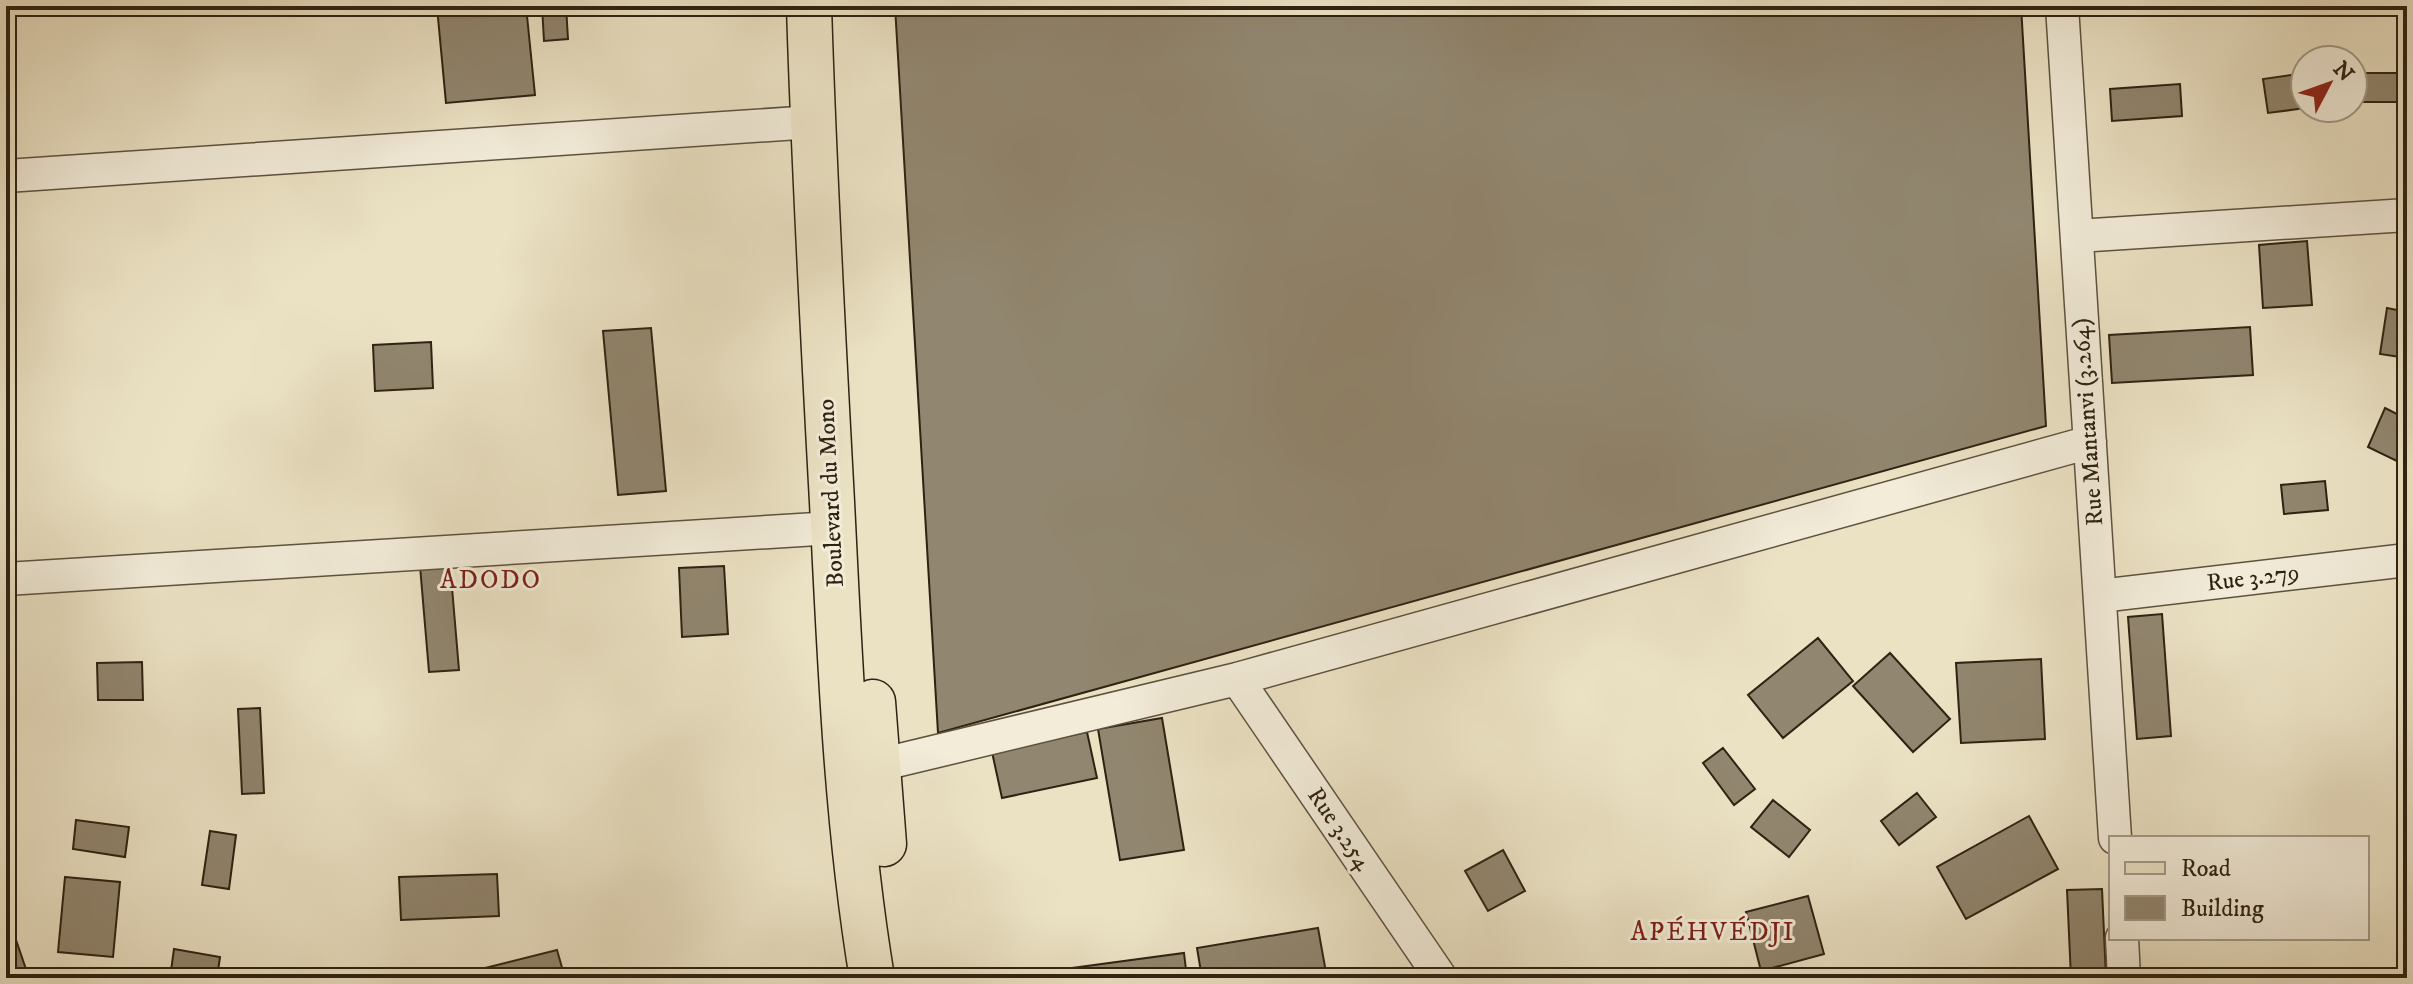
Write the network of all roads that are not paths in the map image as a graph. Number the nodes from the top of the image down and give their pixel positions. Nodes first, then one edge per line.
1 (809, 6) edge
2 (834, 6) edge
3 (2062, 6) edge
4 (813, 122) junction
5 (6, 176) edge
6 (2407, 215) edge
7 (2077, 236) junction
8 (2090, 442) junction
9 (833, 528) junction
10 (2407, 560) edge
11 (6, 579) edge
12 (2100, 596) junction
13 (1237, 679) junction
14 (879, 765) junction
15 (2115, 836) edge
16 (2122, 940) edge
17 (872, 978) edge
18 (898, 978) edge
19 (1441, 978) edge
20 (2124, 978) edge

1 - 4 main road, Boulevard du Mono
2 - 14 main road, Boulevard du Mono
3 - 7 street, Rue Mantanvi (3.264)
4 - 5 street
4 - 9 main road, Boulevard du Mono
6 - 7 street
7 - 8 street, Rue Mantanvi (3.264)
8 - 12 street, Rue Mantanvi (3.264)
8 - 13 street
9 - 11 street
9 - 17 main road, Boulevard du Mono
10 - 12 street, Rue 3.279
12 - 15 street, Rue Mantanvi (3.264)
13 - 14 street
13 - 19 street, Rue 3.254
14 - 18 main road, Boulevard du Mono
16 - 20 street

